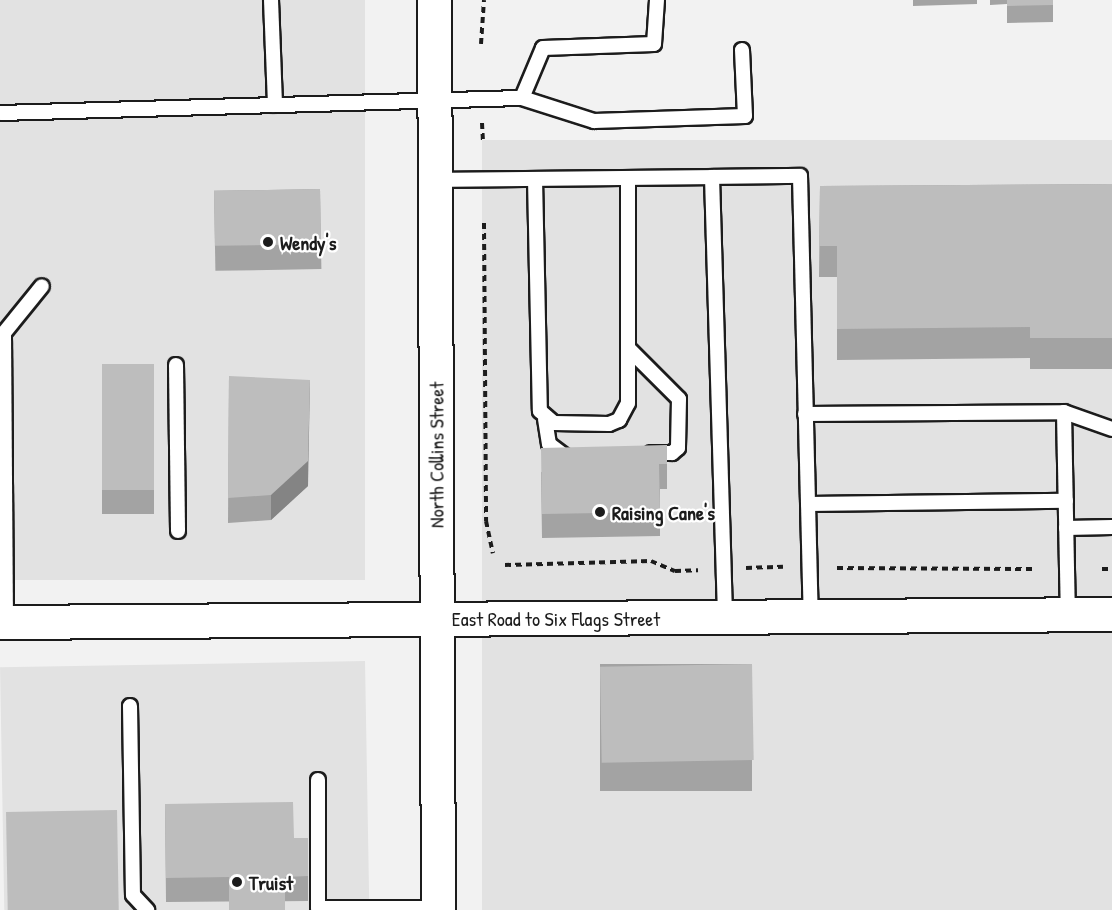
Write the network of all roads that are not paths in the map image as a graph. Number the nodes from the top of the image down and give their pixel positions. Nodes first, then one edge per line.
1 (271, 0) edge
2 (434, 0) edge
3 (657, 0) edge
4 (742, 50) dead end
5 (522, 98) junction
6 (434, 100) junction
7 (275, 105) junction
8 (0, 113) edge
9 (712, 177) junction
10 (628, 178) junction
11 (535, 179) junction
12 (435, 180) junction
13 (42, 286) dead end
14 (628, 348) junction
15 (176, 365) dead end
16 (1064, 412) junction
17 (806, 414) junction
18 (545, 419) junction
19 (1112, 429) edge
20 (636, 454) edge
21 (577, 456) edge
22 (1066, 501) junction
23 (808, 504) junction
24 (1112, 527) edge
25 (1066, 528) junction
26 (178, 531) dead end
27 (1112, 614) edge
28 (1068, 615) junction
29 (811, 616) junction
30 (725, 617) junction
31 (436, 618) junction
32 (3, 622) edge
33 (130, 706) dead end
34 (318, 780) dead end
35 (314, 909) edge
36 (438, 909) edge
37 (147, 910) edge

1 - 7 lane
2 - 6 street, North Collins Street
3 - 5 lane
4 - 5 lane
5 - 6 lane
6 - 7 lane
6 - 12 street, North Collins Street
7 - 8 lane
9 - 10 lane
9 - 17 lane
9 - 30 lane
10 - 11 lane
10 - 14 lane
11 - 12 lane
11 - 18 lane
12 - 31 street, North Collins Street
13 - 32 lane
14 - 18 lane
14 - 20 lane
15 - 26 lane
16 - 17 lane
16 - 19 lane
16 - 22 lane
17 - 23 lane
18 - 21 lane
22 - 23 lane
22 - 25 lane
23 - 29 lane
24 - 25 lane
25 - 28 lane
27 - 28 street, East Road to Six Flags Street
28 - 29 street, East Road to Six Flags Street
29 - 30 street, East Road to Six Flags Street
30 - 31 street, East Road to Six Flags Street
31 - 32 street, East Road to Six Flags Street
31 - 36 street, North Collins Street
33 - 37 lane
34 - 35 lane
35 - 36 lane

